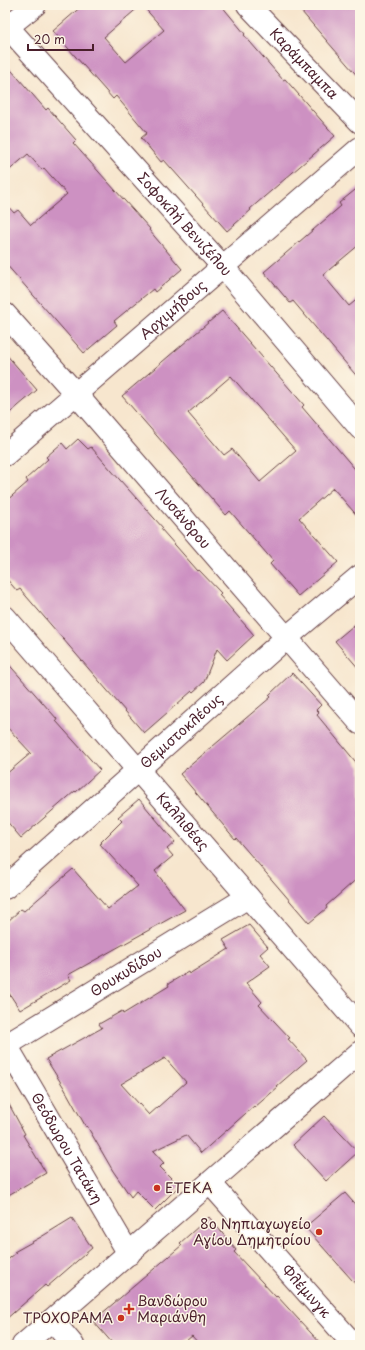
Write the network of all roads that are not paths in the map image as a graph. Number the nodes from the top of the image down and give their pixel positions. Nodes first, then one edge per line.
1 (35, 5) edge
2 (248, 5) edge
3 (6, 27) edge
4 (360, 122) edge
5 (360, 148) edge
6 (223, 267) junction
7 (5, 314) edge
8 (76, 394) junction
9 (360, 428) edge
10 (5, 455) edge
11 (360, 576) edge
12 (8, 627) edge
13 (286, 638) junction
14 (360, 723) edge
15 (138, 770) junction
16 (5, 888) edge
17 (248, 897) junction
18 (360, 1026) edge
19 (5, 1045) edge
20 (360, 1052) edge
21 (210, 1183) junction
22 (129, 1254) junction
23 (52, 1320) junction
24 (24, 1345) edge
25 (73, 1345) edge
26 (354, 1345) edge

1 - 3 street
2 - 4 street, Καράμπαμπα
3 - 6 street, Σοφοκλή Βενιζέλου
5 - 6 street, Αρχιμήδους
6 - 8 street, Αρχιμήδους
6 - 9 street, Σοφοκλή Βενιζέλου
7 - 8 street, Λυσάνδρου
8 - 10 street, Αρχιμήδους
8 - 13 street, Λυσάνδρου
11 - 13 street, Θεμιστοκλέους
12 - 15 street, Καλλιθέας
13 - 14 street, Λυσάνδρου
13 - 15 street, Θεμιστοκλέους
15 - 16 street, Θεμιστοκλέους
15 - 17 street, Καλλιθέας
17 - 18 street, Καλλιθέας
17 - 19 street, Θουκυδίδου
19 - 22 street, Θεόδωρου Τατάκη
20 - 21 street
21 - 22 street
21 - 26 street, Φλέμινγκ
22 - 23 street
23 - 24 street
23 - 25 street

